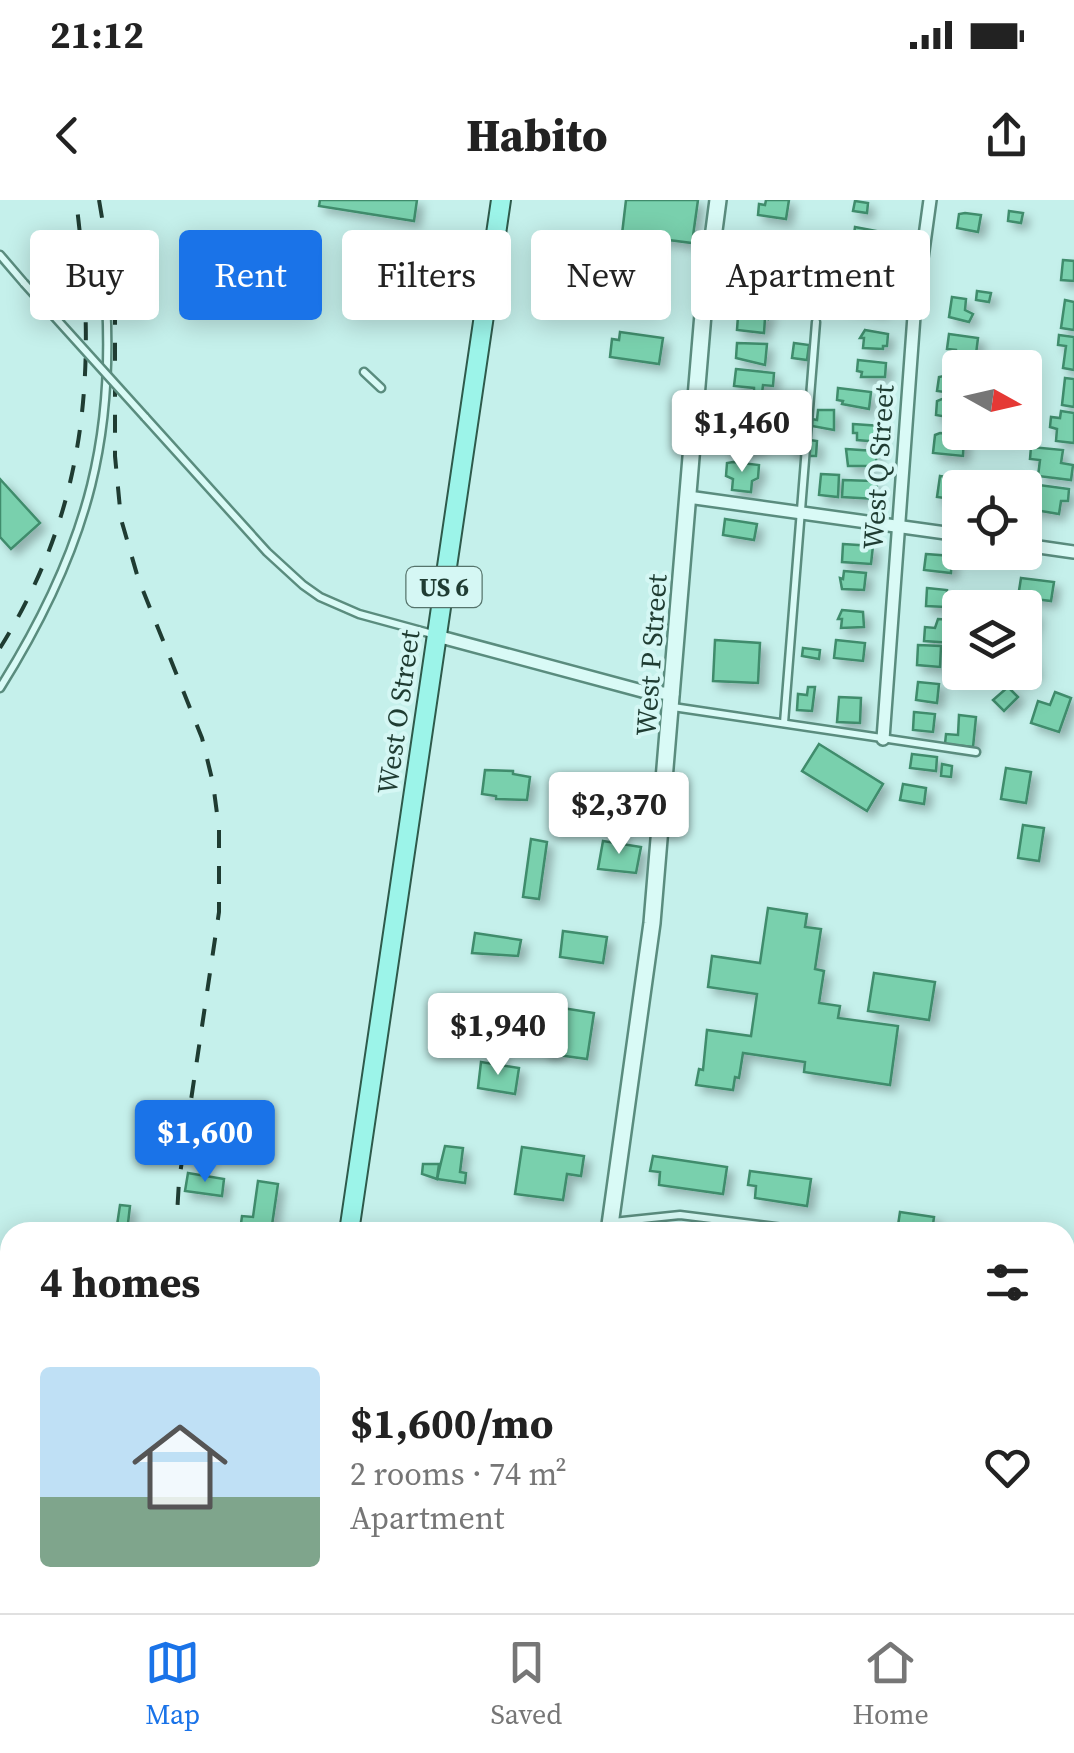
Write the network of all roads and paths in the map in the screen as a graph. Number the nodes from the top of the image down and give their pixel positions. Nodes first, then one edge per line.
1 (501, 200) edge
2 (718, 200) edge
3 (930, 200) edge
4 (0, 255) edge
5 (108, 320) edge
6 (816, 322) dead end
7 (364, 372) dead end
8 (381, 388) dead end
9 (688, 497) junction
10 (798, 513) junction
11 (900, 527) junction
12 (942, 533) edge
13 (1042, 547) edge
14 (1074, 552) edge
15 (437, 636) junction
16 (0, 688) edge
17 (672, 700) junction
18 (784, 723) junction
19 (884, 739) junction
20 (976, 752) dead end
21 (350, 1222) edge
22 (611, 1222) edge
23 (637, 1222) edge
24 (740, 1222) edge

1 - 15 main road, West O Street / US 6
2 - 9 street, West P Street
3 - 11 street, West Q Street
4 - 15 lane, bridge
5 - 16 lane
6 - 10 lane
7 - 8 lane
9 - 10 street
9 - 17 street, West P Street
10 - 11 street
10 - 18 lane
11 - 12 street
11 - 19 street, West Q Street
13 - 14 street
15 - 17 street
15 - 21 main road, West O Street / US 6
17 - 18 lane
17 - 22 street, West P Street
18 - 19 lane
19 - 20 lane
23 - 24 lane

